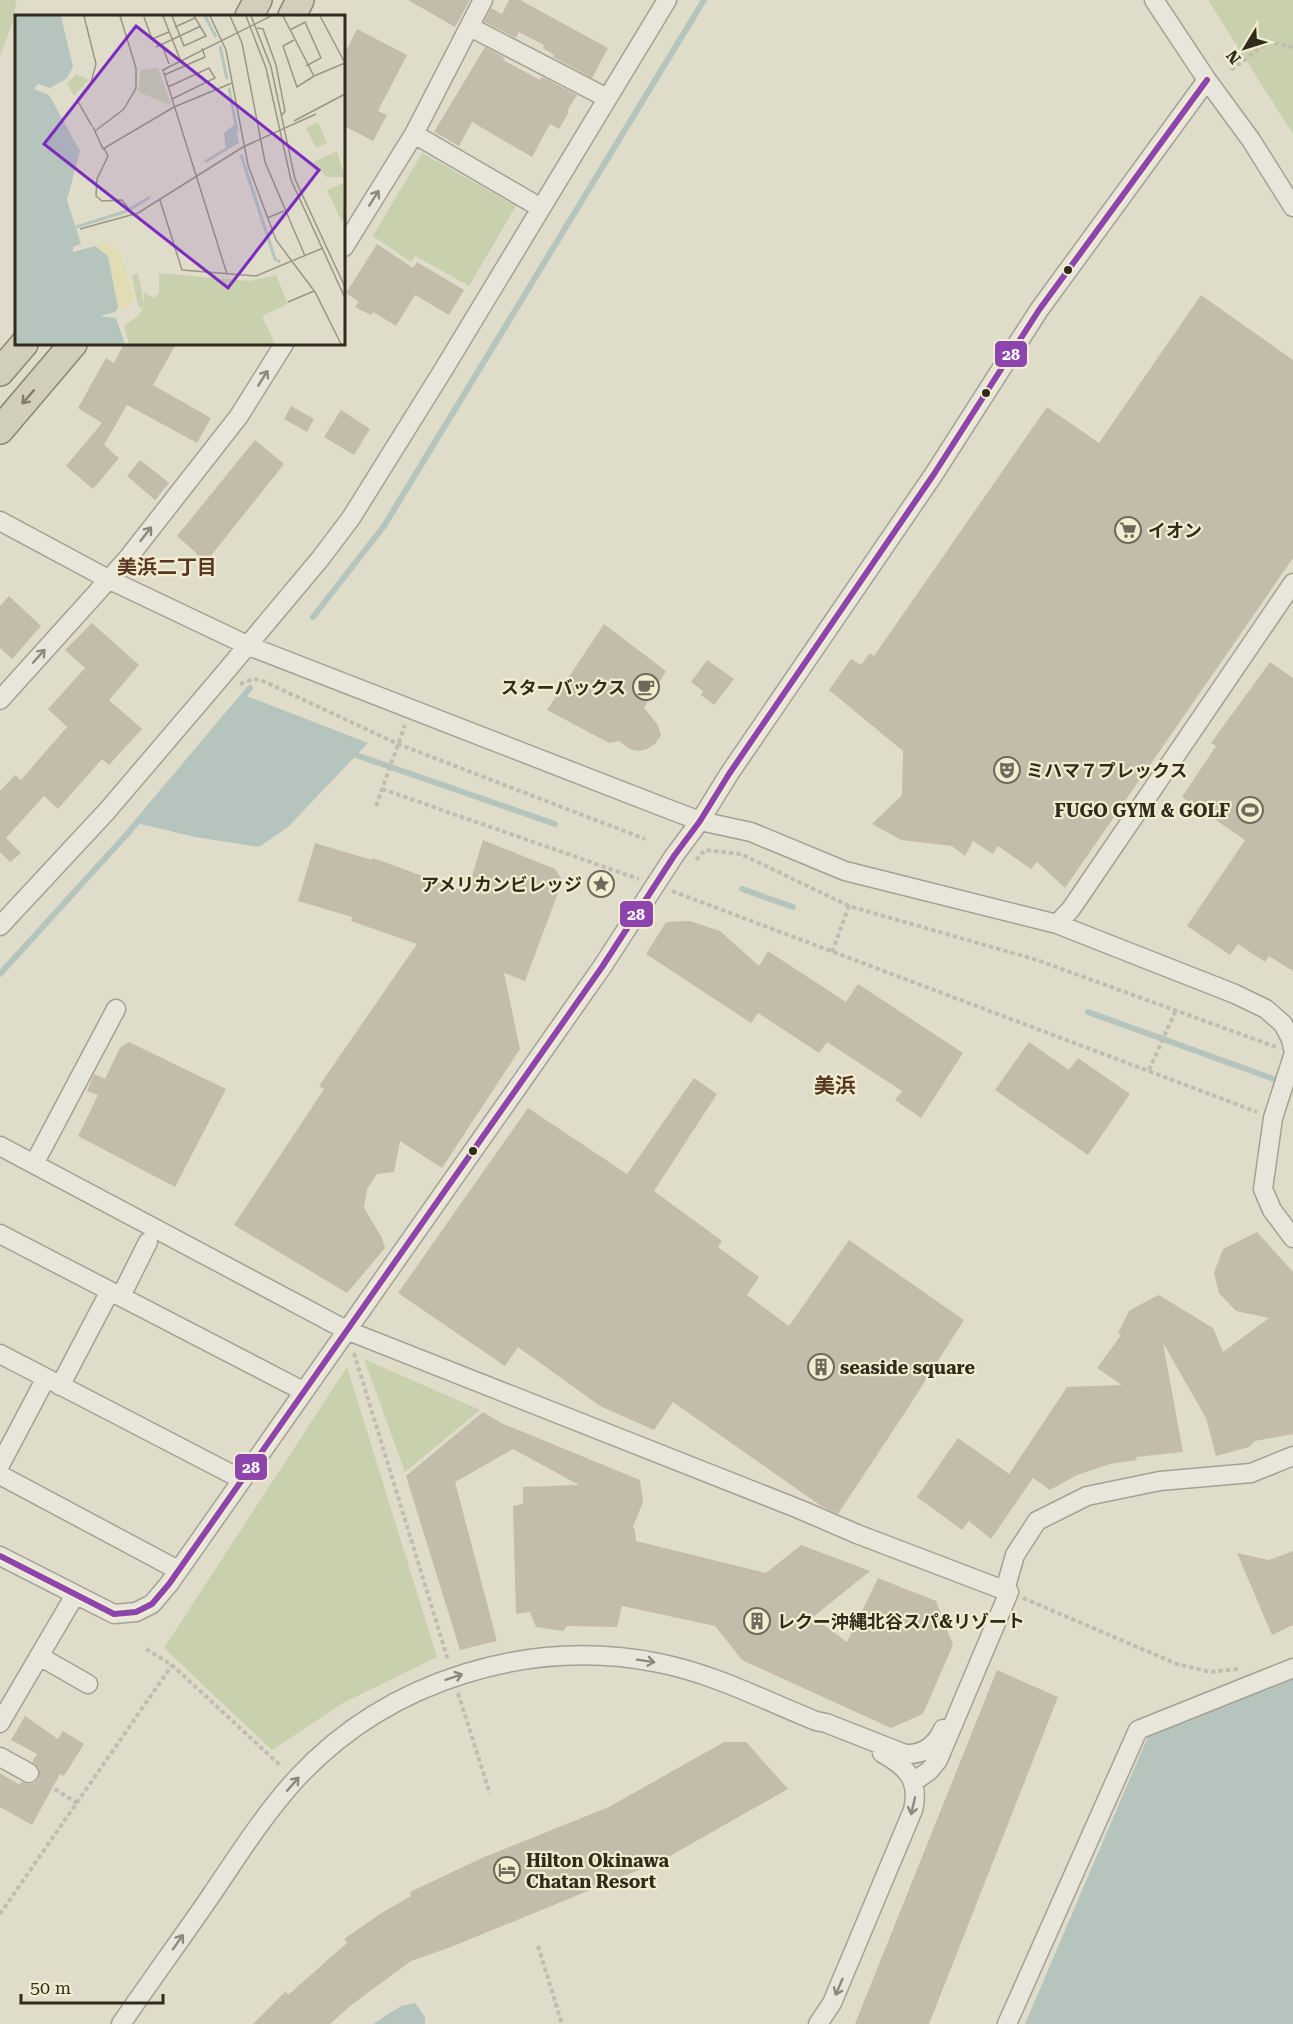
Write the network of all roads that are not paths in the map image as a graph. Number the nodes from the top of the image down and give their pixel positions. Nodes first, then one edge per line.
1 (258, 0) edge
2 (300, 0) edge
3 (483, 0) edge
4 (667, 0) edge
5 (1154, 0) edge
6 (250, 15) edge
7 (292, 15) edge
8 (470, 27) junction
9 (1207, 80) junction
10 (607, 98) junction
11 (414, 134) junction
12 (1293, 207) edge
13 (541, 208) junction
14 (345, 246) edge
15 (23, 345) edge
16 (72, 345) edge
17 (283, 345) edge
18 (0, 372) edge
19 (0, 430) edge
20 (0, 521) edge
21 (108, 579) junction
22 (1293, 583) edge
23 (249, 646) junction
24 (0, 700) edge
25 (700, 820) junction
26 (1057, 924) junction
27 (0, 926) edge
28 (116, 1009) dead end
29 (1289, 1051) edge
30 (0, 1146) edge
31 (34, 1164) junction
32 (0, 1234) edge
33 (1293, 1238) edge
34 (148, 1242) dead end
35 (115, 1294) junction
36 (346, 1330) junction
37 (0, 1354) edge
38 (53, 1382) junction
39 (303, 1391) junction
40 (1293, 1456) edge
41 (0, 1465) edge
42 (0, 1475) edge
43 (241, 1479) junction
44 (0, 1556) edge
45 (178, 1570) junction
46 (1005, 1590) junction
47 (75, 1595) junction
48 (39, 1656) junction
49 (1293, 1668) edge
50 (88, 1684) dead end
51 (816, 1721) junction
52 (0, 1723) edge
53 (0, 1757) edge
54 (29, 1773) road end
55 (913, 1782) junction
56 (121, 2024) edge
57 (818, 2024) edge
58 (1007, 2024) edge

1 - 6 highway
2 - 7 highway
3 - 8 street
4 - 10 street
5 - 9 street
8 - 10 street
8 - 11 street
9 - 12 street
9 - 25 street
10 - 13 street
11 - 13 street
14 -> 11 street
13 - 23 street
15 - 18 highway
16 -> 19 highway
21 -> 17 street
20 - 21 street
21 - 23 street
24 -> 21 street
22 - 26 street
23 - 25 street
23 - 27 street
25 - 26 street
25 - 36 street
26 - 29 street
28 - 31 street
29 - 33 street
30 - 31 street
31 - 36 street
32 - 35 street
34 - 35 street
35 - 38 street
35 - 39 street
36 - 39 street
36 - 46 street
37 - 38 street
38 - 41 street
38 - 43 street
39 - 43 street
40 - 46 street
42 - 45 street
43 - 45 street
44 - 47 street
45 - 47 street
46 - 51 street
46 - 55 street
47 - 48 street
48 - 50 street
48 - 52 street
49 - 58 street
51 - 55 street
56 -> 51 street
53 - 54 street
55 -> 57 street

